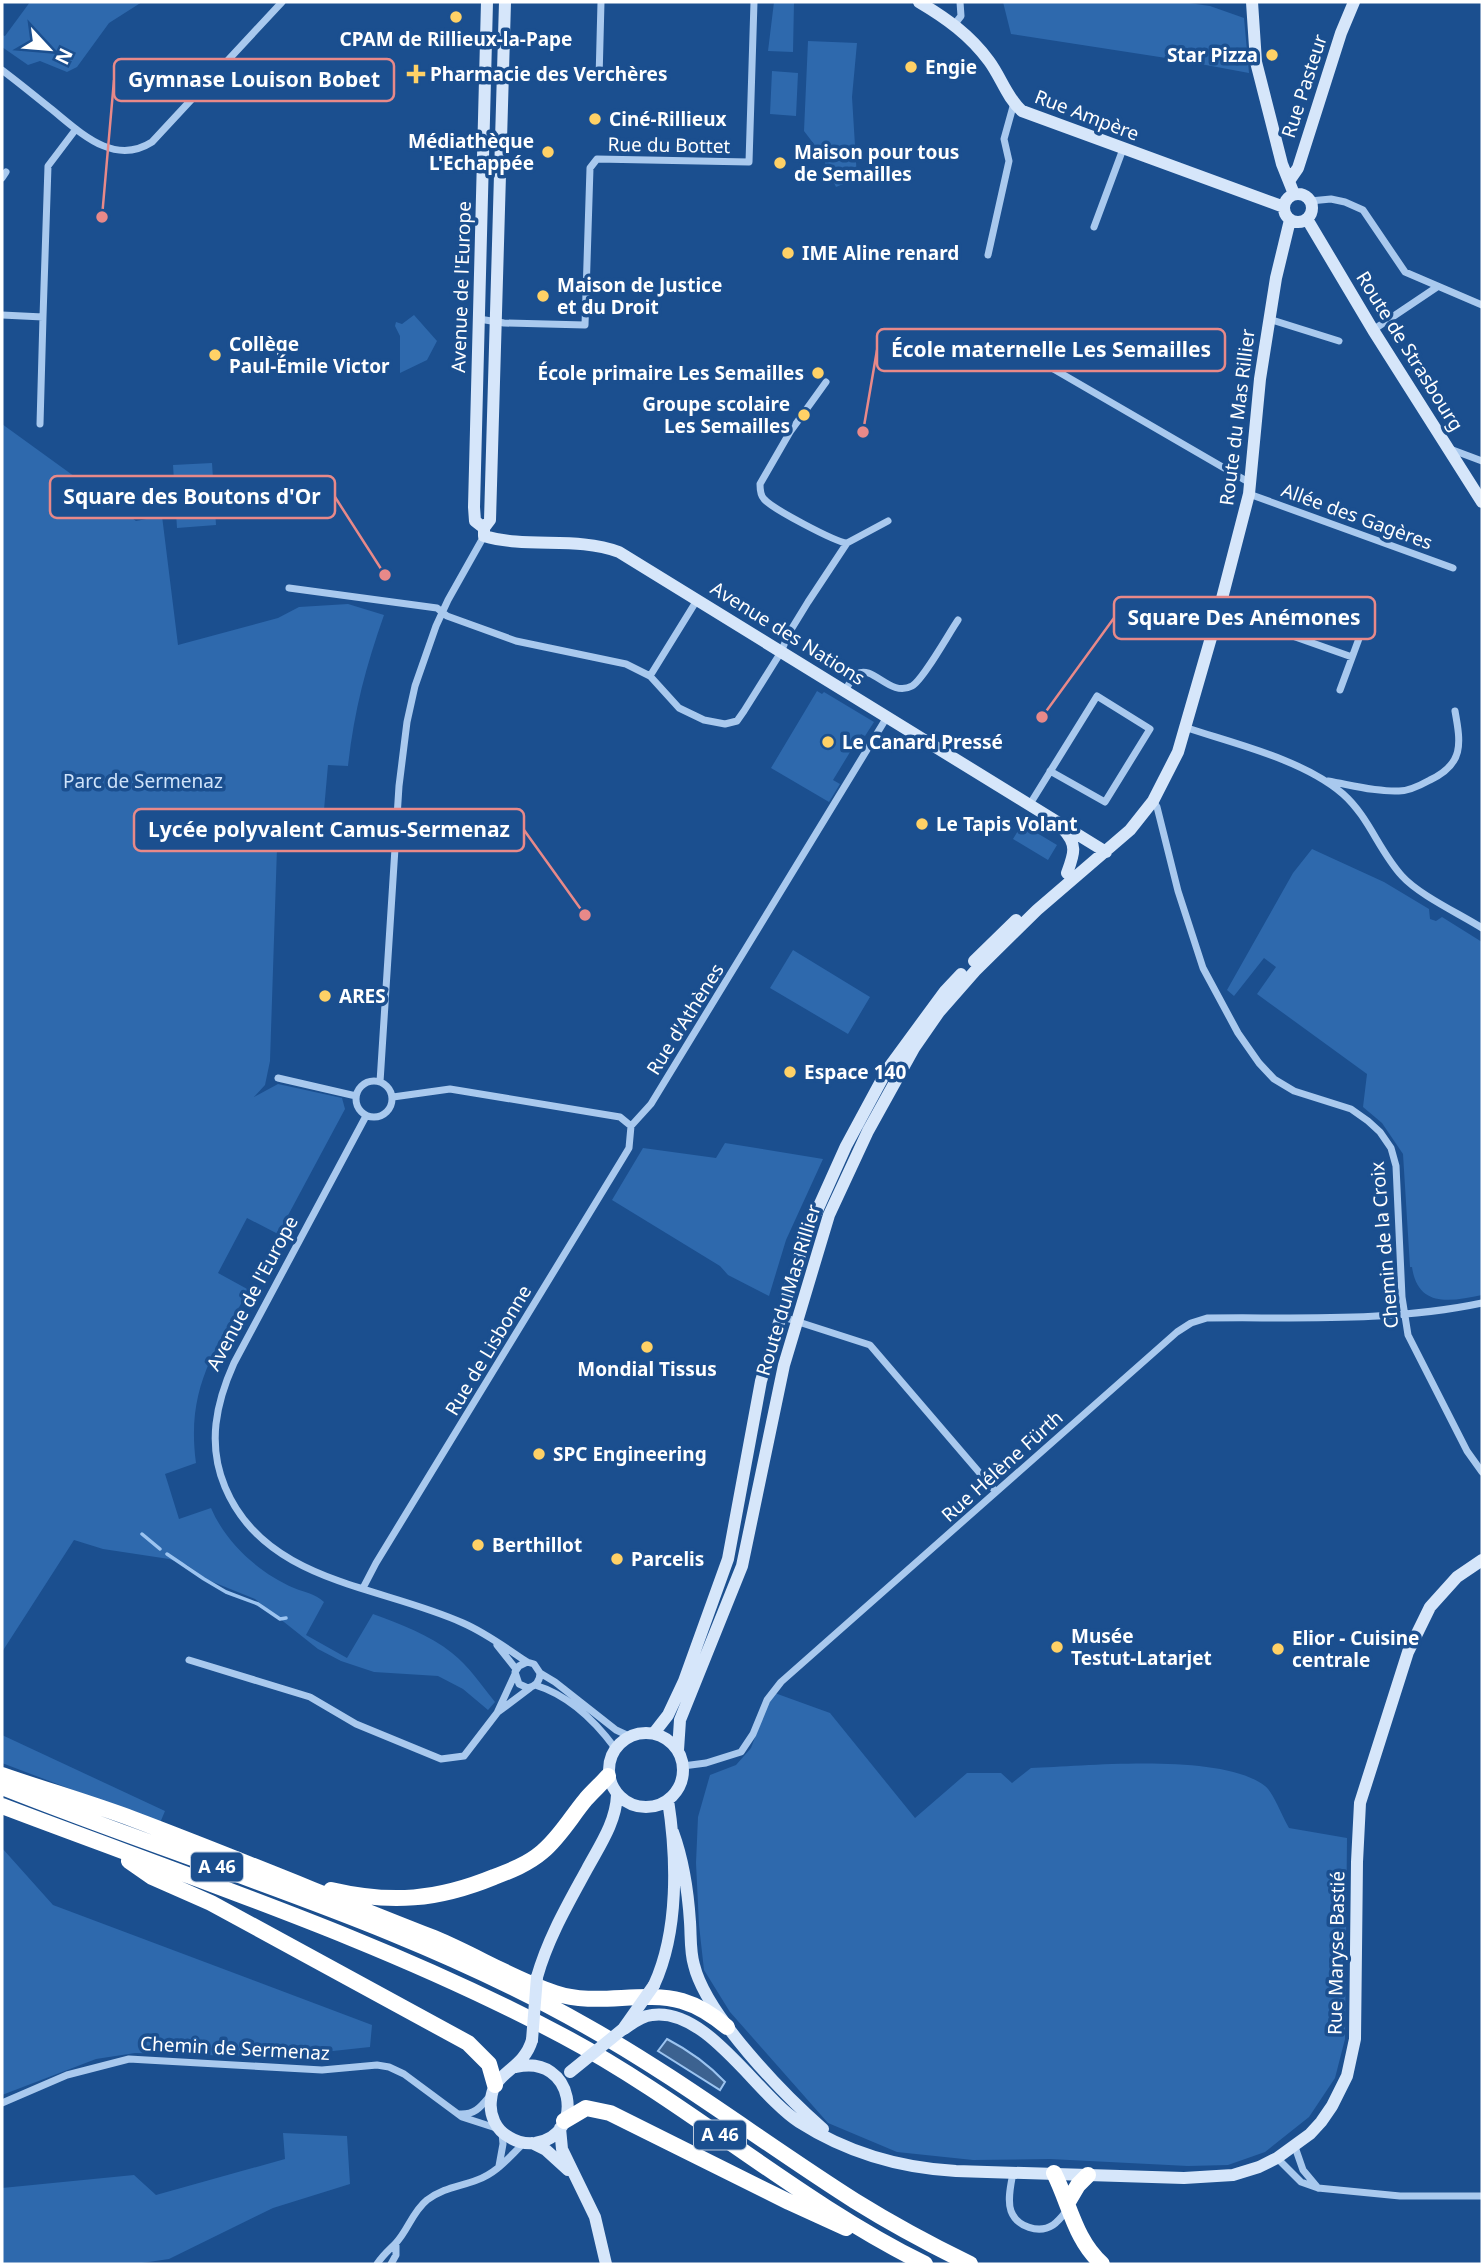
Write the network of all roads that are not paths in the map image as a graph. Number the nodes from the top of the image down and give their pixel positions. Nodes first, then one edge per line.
1 (282, 2) edge
2 (487, 2) edge
3 (505, 2) edge
4 (601, 2) edge
5 (754, 2) edge
6 (919, 2) edge
7 (960, 2) edge
8 (1252, 2) edge
9 (1354, 2) edge
10 (954, 24) junction
11 (2, 70) edge
12 (600, 79) dead end
13 (1014, 103) junction
14 (76, 129) junction
15 (1123, 149) junction
16 (1289, 181) junction
17 (1294, 194) junction
18 (1310, 201) junction
19 (1284, 206) junction
20 (1307, 219) junction
21 (1290, 220) junction
22 (1094, 228) dead end
23 (988, 255) dead end
24 (1437, 287) junction
25 (1482, 305) edge
26 (2, 315) edge
27 (43, 317) junction
28 (480, 319) junction
29 (1269, 319) junction
30 (495, 320) junction
31 (1373, 330) junction
32 (1339, 341) dead end
33 (1007, 342) dead end
34 (826, 382) dead end
35 (40, 424) dead end
36 (1448, 448) junction
37 (1482, 461) edge
38 (1250, 489) junction
39 (1482, 502) edge
40 (888, 521) dead end
41 (484, 532) junction
42 (846, 543) junction
43 (1453, 568) dead end
44 (289, 588) dead end
45 (698, 600) junction
46 (1219, 610) junction
47 (443, 612) junction
48 (958, 620) dead end
49 (1364, 625) dead end
50 (781, 652) junction
51 (1352, 657) junction
52 (650, 676) junction
53 (1340, 690) dead end
54 (845, 691) junction
55 (1455, 711) dead end
56 (887, 717) junction
57 (1187, 727) junction
58 (1050, 771) junction
59 (1325, 780) junction
60 (1153, 801) junction
61 (1030, 804) junction
62 (1053, 820) junction
63 (1102, 849) junction
64 (1067, 873) junction
65 (1482, 928) edge
66 (278, 1078) dead end
67 (380, 1082) junction
68 (356, 1096) junction
69 (393, 1097) junction
70 (366, 1116) junction
71 (631, 1126) junction
72 (1482, 1303) edge
73 (1404, 1315) junction
74 (780, 1316) junction
75 (797, 1320) junction
76 (1482, 1472) edge
77 (996, 1492) junction
78 (1482, 1560) edge
79 (363, 1588) junction
80 (482, 1632) junction
81 (189, 1660) dead end
82 (527, 1662) junction
83 (516, 1672) junction
84 (540, 1673) junction
85 (533, 1686) junction
86 (497, 1713) junction
87 (654, 1733) junction
88 (629, 1736) junction
89 (615, 1748) junction
90 (678, 1750) junction
91 (683, 1766) junction
92 (2, 1775) edge
93 (608, 1776) junction
94 (2, 1787) edge
95 (617, 1795) junction
96 (668, 1800) junction
97 (2, 1806) edge
98 (673, 1832) junction
99 (110, 1847) junction
100 (282, 1877) junction
101 (727, 2027) junction
102 (623, 2029) junction
103 (516, 2067) junction
104 (565, 2088) junction
105 (493, 2089) junction
106 (2, 2103) edge
107 (458, 2114) junction
108 (562, 2124) junction
109 (500, 2130) junction
110 (837, 2141) junction
111 (529, 2143) junction
112 (1295, 2147) junction
113 (1277, 2158) junction
114 (497, 2170) junction
115 (1013, 2173) junction
116 (1054, 2173) junction
117 (1088, 2175) junction
118 (574, 2178) junction
119 (1318, 2188) junction
120 (1482, 2196) edge
121 (1069, 2205) junction
122 (396, 2243) junction
123 (921, 2262) edge
124 (377, 2264) edge
125 (391, 2264) edge
126 (606, 2264) edge
127 (970, 2264) edge
128 (1102, 2264) edge

1 - 14 street
2 - 28 main road, Avenue de l'Europe
3 - 30 main road, Avenue de l'Europe
4 - 12 street
5 - 30 street, Rue du Bottet
6 - 10 main road, Rue Ampère
7 - 10 street
8 - 16 main road
9 - 16 main road, Rue Pasteur
10 - 13 main road, Rue Ampère
11 - 14 street
13 - 15 main road, Rue Ampère
13 - 23 street
14 - 27 street
15 - 19 main road, Rue Ampère
15 - 22 street
16 - 17 main road
17 - 18 main road
17 - 19 main road
18 - 20 main road
18 - 24 street
19 - 21 main road
20 - 21 main road
20 - 31 main road, Route de Strasbourg
21 - 29 main road, Route du Mas Rillier
24 - 25 street
24 - 31 street
26 - 27 street
27 - 35 street
28 - 30 street
28 - 41 main road, Avenue de l'Europe
29 - 32 street
29 - 38 main road, Route du Mas Rillier
30 - 41 main road, Avenue de l'Europe
31 - 36 main road, Route de Strasbourg
33 - 38 street, Allée des Gagères
34 - 42 street
36 - 37 street
36 - 39 main road, Route de Strasbourg
38 - 43 street, Allée des Gagères
38 - 46 main road, Route du Mas Rillier
40 - 42 street
41 - 45 main road, Avenue des Nations
41 - 47 street, Avenue de l'Europe
42 - 50 street
44 - 47 street
45 - 50 main road, Avenue des Nations
45 - 52 street
46 - 51 street
46 - 57 main road, Route du Mas Rillier
47 - 52 street
47 - 67 street, Avenue de l'Europe
48 - 54 street
49 - 51 street
50 - 52 street
50 - 54 main road, Avenue des Nations
51 - 53 street
54 - 56 main road, Avenue des Nations
55 - 59 street
56 - 61 main road, Avenue des Nations
56 - 71 street, Rue d'Athènes
57 - 59 street
57 - 60 main road, Route du Mas Rillier
58 - 58 street
58 - 61 street
59 - 65 street
60 - 63 main road, Route du Mas Rillier
60 - 73 street, Chemin de la Croix
61 - 62 main road, Avenue des Nations
62 - 63 main road, Avenue des Nations
62 - 64 main road, Avenue des Nations
63 - 64 main road, Route du Mas Rillier
63 - 75 main road, Route du Mas Rillier
64 - 74 main road, Route du Mas Rillier
66 - 68 street
67 - 68 street
67 - 69 street
68 - 70 street
69 - 70 street
69 - 71 street
70 - 79 street, Avenue de l'Europe
71 - 79 street, Rue de Lisbonne
72 - 73 street, Rue Hélène Fürth
73 - 76 street, Chemin de la Croix
73 - 77 street, Rue Hélène Fürth
74 - 75 street
74 - 87 main road, Route du Mas Rillier
75 - 77 street
75 - 90 main road, Route du Mas Rillier
77 - 91 street, Rue Hélène Fürth
78 - 112 main road, Rue Maryse Bastié
79 - 80 street, Avenue de l'Europe
80 - 82 street, Avenue de l'Europe
80 - 83 street, Avenue de l'Europe
81 - 86 street
82 - 83 street
82 - 84 street
83 - 85 street
83 - 86 street
84 - 85 street
84 - 88 street
85 - 86 street
85 - 89 street
87 - 88 main road
87 - 90 main road
88 - 89 main road
89 - 93 main road
90 - 91 main road
91 - 96 main road
92 - 100 highway
93 - 95 main road
93 - 100 highway
94 - 127 highway, A 46
95 - 96 main road
95 - 103 main road, bridge
96 - 98 main road
97 - 99 highway, A 46
98 - 101 main road, Rue Maryse Bastié
98 - 102 main road, bridge
99 - 105 highway
99 - 123 highway, A 46
100 - 101 highway
101 - 110 main road, Rue Maryse Bastié
102 - 104 main road, bridge
102 - 110 main road, Rue Maryse Bastié
103 - 104 main road
103 - 105 main road
104 - 108 main road
105 - 107 street
105 - 109 main road
106 - 107 street, Chemin de Sermenaz
107 - 109 street, Chemin de Sermenaz
108 - 111 main road
108 - 118 main road
108 - 123 highway
109 - 111 main road
109 - 114 street
110 - 115 main road, Rue Maryse Bastié
111 - 114 street
111 - 118 main road
112 - 113 main road, Rue Maryse Bastié
112 - 119 street
113 - 117 main road, Rue Maryse Bastié
113 - 119 street
114 - 122 street
115 - 116 main road, Rue Maryse Bastié
115 - 121 street
116 - 117 main road, Rue Maryse Bastié
116 - 121 highway
117 - 121 highway
118 - 126 main road
119 - 120 street
121 - 128 highway
122 - 124 street
122 - 125 street

